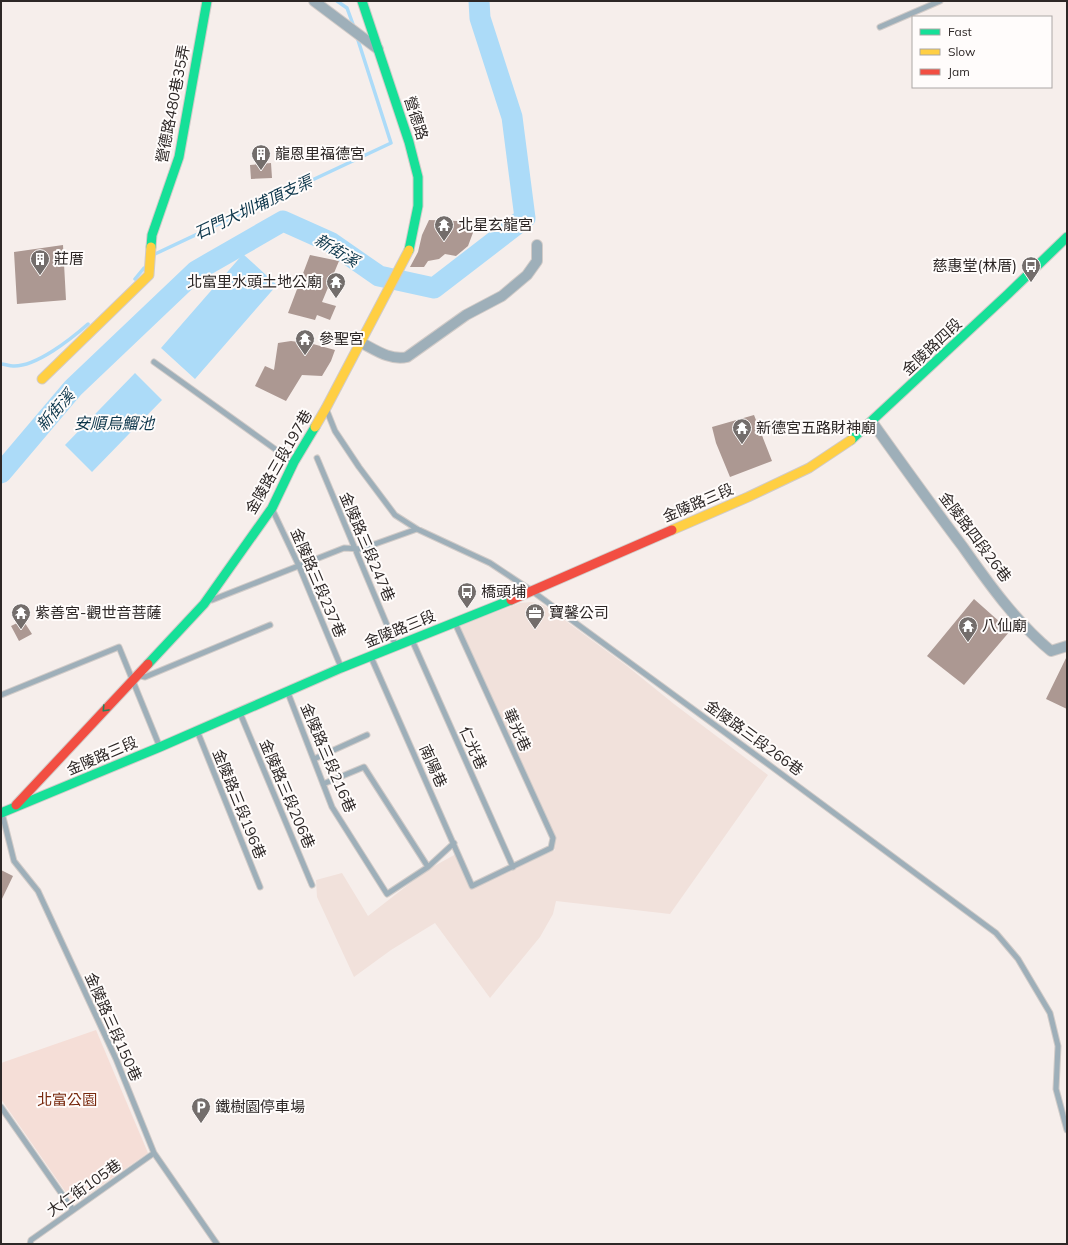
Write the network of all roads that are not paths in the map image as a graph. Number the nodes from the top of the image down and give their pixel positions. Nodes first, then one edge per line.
1 (207, 1) edge
2 (314, 1) edge
3 (362, 1) edge
4 (940, 1) edge
5 (880, 27) dead end
6 (378, 49) junction
7 (1067, 237) edge
8 (537, 245) dead end
9 (384, 298) joint
10 (360, 342) junction
11 (154, 362) dead end
12 (42, 379) dead end
13 (326, 408) junction
14 (872, 422) junction
15 (317, 458) dead end
16 (294, 462) junction
17 (809, 468) joint
18 (272, 508) junction
19 (416, 529) junction
20 (354, 548) junction
21 (299, 566) junction
22 (532, 591) junction
23 (204, 604) junction
24 (454, 622) junction
25 (270, 625) dead end
26 (412, 639) junction
27 (396, 645) junction
28 (1067, 646) edge
29 (370, 656) junction
30 (341, 668) junction
31 (134, 678) junction
32 (287, 691) junction
33 (1, 695) edge
34 (240, 712) junction
35 (197, 730) junction
36 (367, 735) dead end
37 (160, 747) junction
38 (314, 759) junction
39 (323, 784) junction
40 (13, 808) junction
41 (1, 813) edge
42 (454, 844) junction
43 (513, 866) junction
44 (428, 867) junction
45 (312, 885) dead end
46 (260, 887) dead end
47 (1, 1107) edge
48 (1067, 1130) edge
49 (154, 1153) junction
50 (73, 1210) junction
51 (30, 1244) edge
52 (217, 1244) edge

1 - 12 street, 營德路480巷35弄
2 - 6 street
3 - 6 street, 營德路
4 - 5 lane
6 - 9 street, 營德路
7 - 14 street, 金陵路四段
8 - 10 street
9 - 10 street, 金陵路三段197巷
10 - 13 street, 金陵路三段197巷
11 - 16 lane
13 - 16 street, 金陵路三段197巷
13 - 19 lane, 金陵路三段266巷
14 - 17 street, 金陵路四段
14 - 28 street, 金陵路四段26巷
15 - 20 lane, 金陵路三段247巷
16 - 18 street, 金陵路三段197巷
17 - 22 street, 金陵路三段
18 - 21 lane, 金陵路三段237巷
18 - 23 street, 金陵路三段197巷
19 - 20 lane
19 - 22 lane, 金陵路三段266巷
20 - 21 lane
20 - 27 lane, 金陵路三段247巷
21 - 23 lane
21 - 30 lane, 金陵路三段237巷
22 - 24 street, 金陵路三段
22 - 48 lane, 金陵路三段266巷
23 - 31 street, 金陵路三段197巷
24 - 26 street, 金陵路三段
24 - 43 lane, 華光巷
25 - 31 lane
26 - 27 street, 金陵路三段
26 - 43 lane, 仁光巷
27 - 29 street, 金陵路三段
29 - 30 street, 金陵路三段
29 - 42 lane, 南陽巷
30 - 32 street, 金陵路三段
31 - 33 lane
31 - 37 lane
31 -> 40 street, 金陵路三段197巷
32 - 34 street, 金陵路三段
32 - 38 lane, 金陵路三段216巷
34 - 35 street, 金陵路三段
34 - 45 lane, 金陵路三段206巷
35 - 37 street, 金陵路三段
35 - 46 lane, 金陵路三段196巷
36 - 38 lane
37 - 40 street, 金陵路三段
38 - 39 lane, 金陵路三段216巷
39 - 44 lane
39 - 44 lane, 金陵路三段216巷
40 - 41 street, 金陵路三段
41 - 49 lane, 金陵路三段150巷
42 - 43 lane, 南陽巷
42 - 44 lane
47 - 50 lane
49 - 50 lane, 大仁街105巷
49 - 52 lane, 金陵路三段150巷
50 - 51 lane, 大仁街105巷

